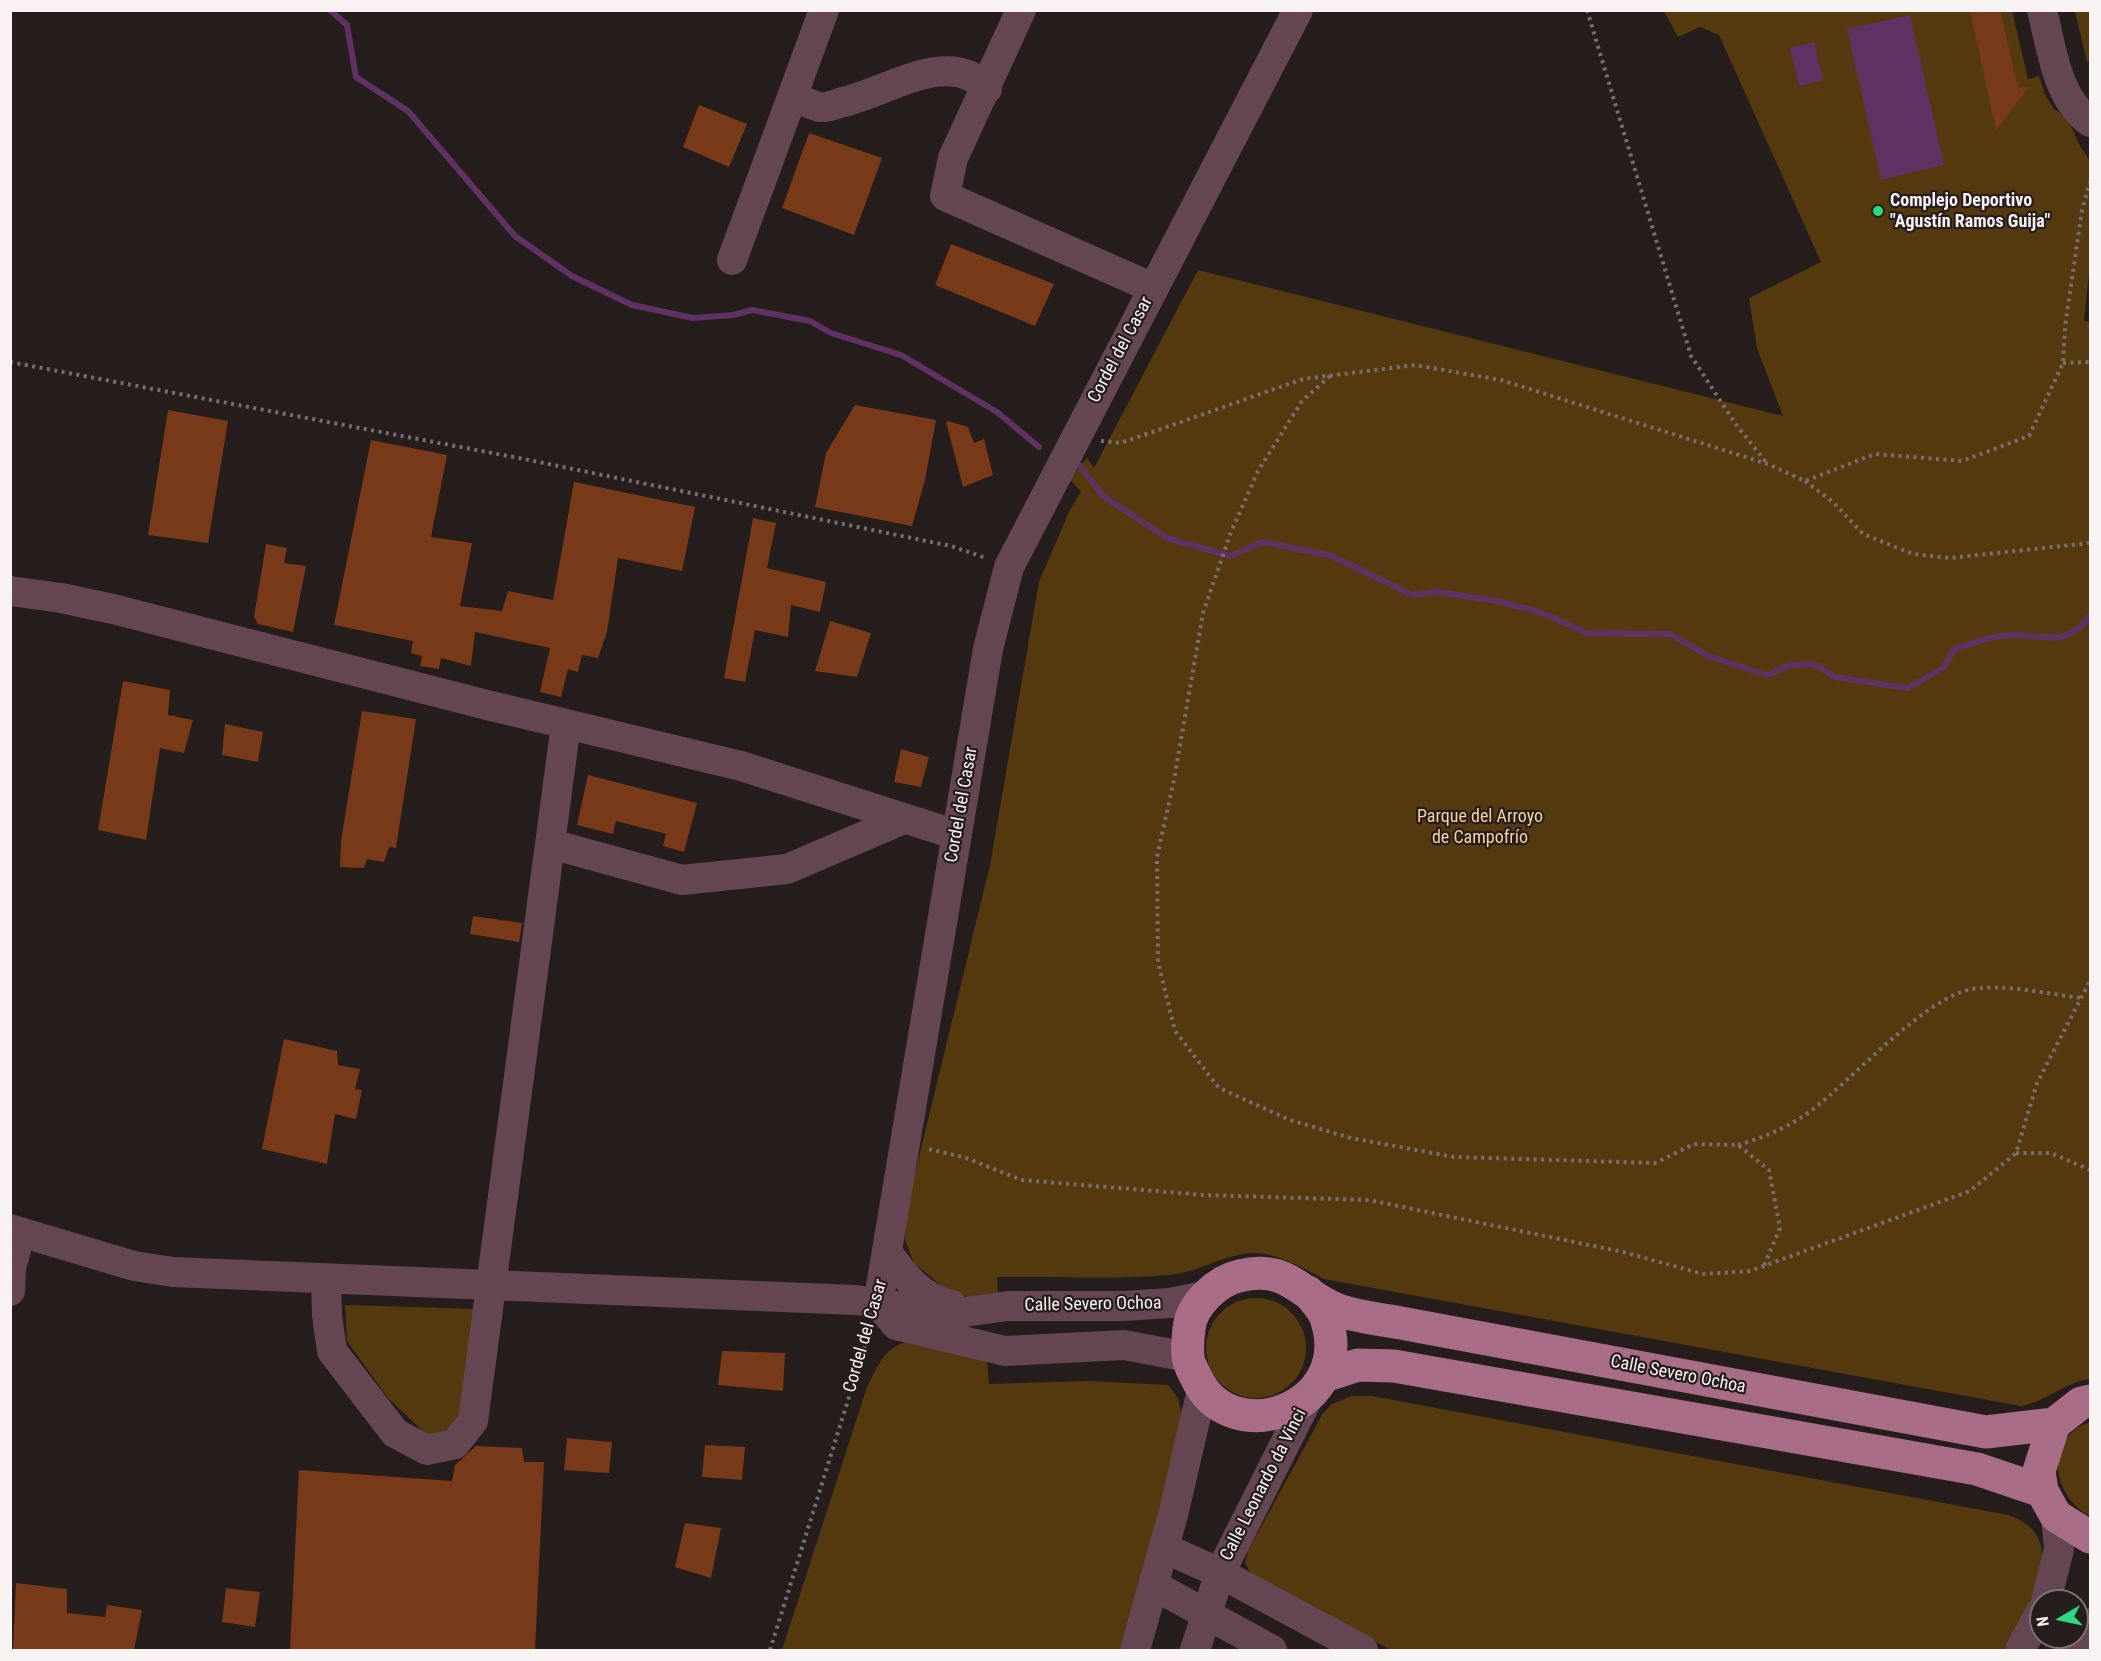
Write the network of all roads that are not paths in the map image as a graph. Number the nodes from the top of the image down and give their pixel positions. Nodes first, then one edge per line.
1 (824, 10) edge
2 (1021, 10) edge
3 (1298, 10) edge
4 (2042, 10) edge
5 (987, 89) junction
6 (794, 97) junction
7 (2091, 122) edge
8 (732, 260) dead end
9 (1153, 288) junction
10 (10, 591) edge
11 (566, 724) junction
12 (903, 819) junction
13 (957, 835) junction
14 (551, 843) junction
15 (16, 1231) edge
16 (887, 1252) junction
17 (326, 1279) junction
18 (492, 1286) junction
19 (10, 1291) edge
20 (1308, 1292) junction
21 (1205, 1296) junction
22 (878, 1304) junction
23 (981, 1310) junction
24 (981, 1345) junction
25 (1188, 1357) junction
26 (1316, 1387) junction
27 (1202, 1390) junction
28 (2091, 1401) edge
29 (2054, 1425) junction
30 (2049, 1504) junction
31 (2091, 1537) edge
32 (1164, 1548) junction
33 (1220, 1573) junction
34 (1153, 1585) junction
35 (2049, 1589) edge
36 (1206, 1615) junction
37 (2091, 1623) edge
38 (2029, 1633) edge
39 (1135, 1650) edge
40 (1195, 1650) edge
41 (1272, 1650) edge
42 (1363, 1650) edge
43 (2020, 1650) edge
44 (2076, 1650) edge

1 - 6 street
2 - 5 street
3 - 9 street, Cordel del Casar
4 - 7 street
5 - 6 street
5 - 9 street
6 - 8 street
9 - 13 street, Cordel del Casar
10 - 11 street
11 - 12 street
11 - 14 street
12 - 13 street
12 - 14 street
13 - 16 street, Cordel del Casar
14 - 18 street
15 - 17 street, Calle Severo Ochoa
15 - 19 street
16 - 22 street, Cordel del Casar
16 - 23 street, Calle Severo Ochoa
17 - 18 street, Calle Severo Ochoa
17 - 18 street
18 - 22 street, Calle Severo Ochoa
20 - 21 main road
20 - 26 main road
20 - 29 main road, Calle Severo Ochoa
21 - 23 street, Calle Severo Ochoa
21 - 25 main road
22 - 23 street, Calle Severo Ochoa
22 - 24 street
23 - 24 street
24 - 25 street
25 - 27 main road
26 - 27 main road
26 - 30 main road
26 - 33 street, Calle Leonardo da Vinci
27 - 32 street
28 - 29 main road
29 - 30 main road
30 - 31 main road
30 - 35 street
32 - 33 street, Calle Leonardo da Vinci
32 - 34 street
33 - 36 street, Calle Leonardo da Vinci
33 - 42 street
34 - 36 street
34 - 39 street
36 - 40 street, Calle Leonardo da Vinci
36 - 41 street
37 - 44 street
38 - 43 street

